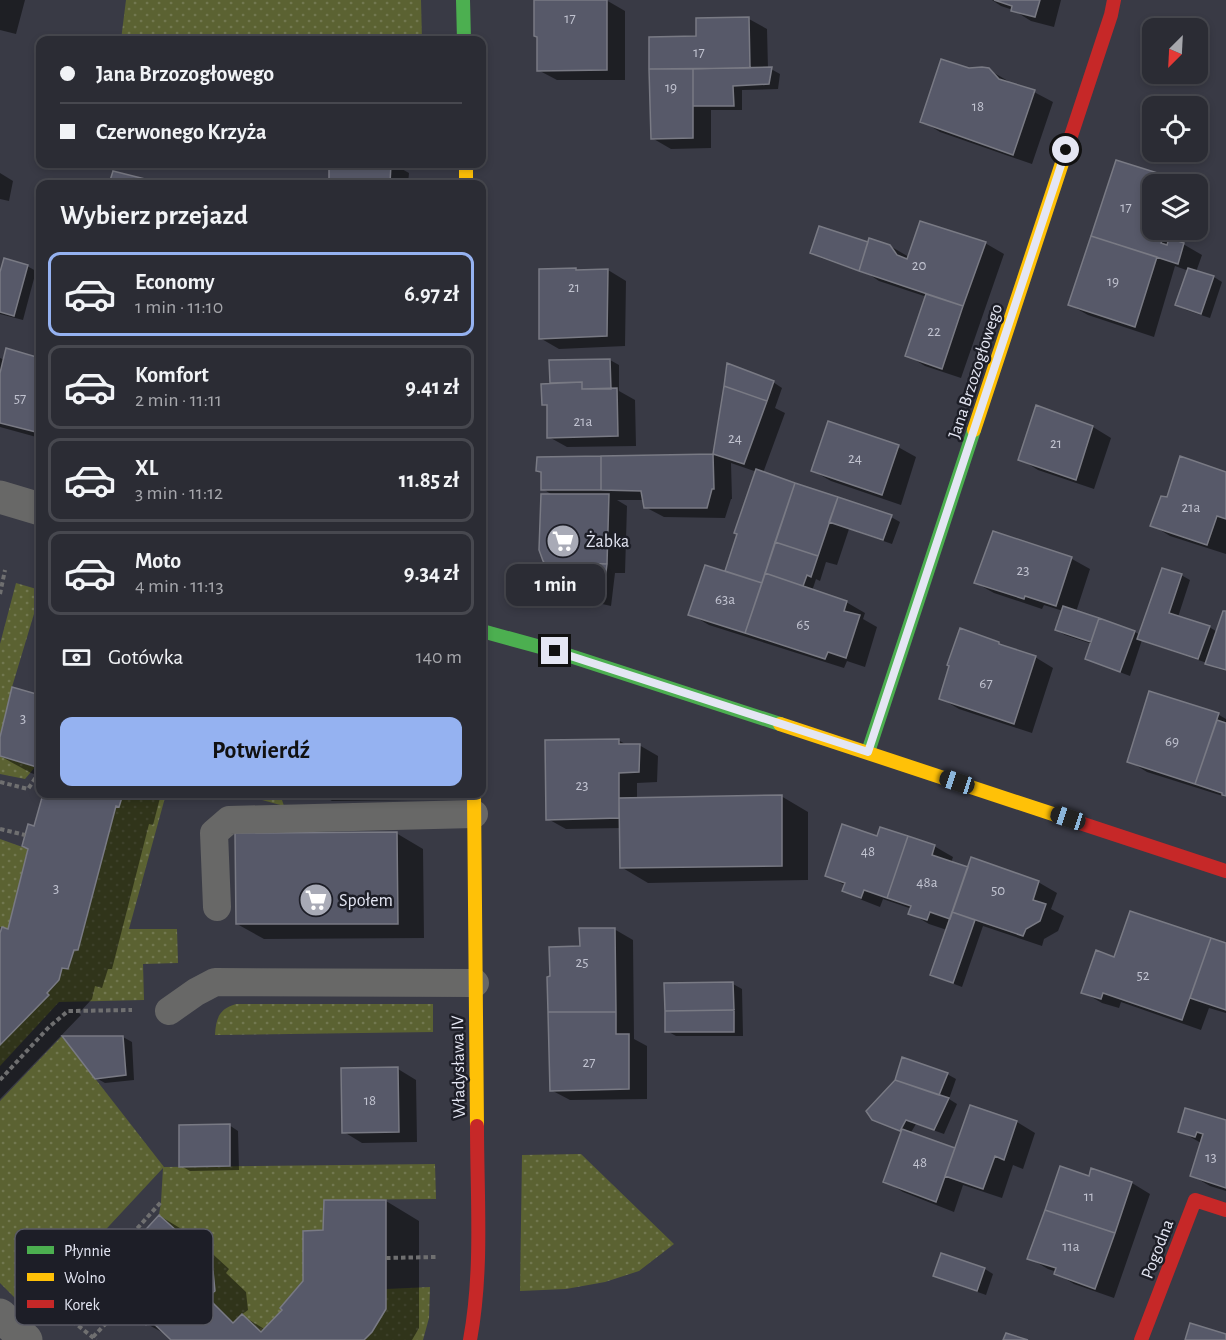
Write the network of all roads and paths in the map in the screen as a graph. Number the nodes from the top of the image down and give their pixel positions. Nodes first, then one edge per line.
1 (463, 0) edge
2 (1114, 0) edge
3 (464, 36) edge
4 (0, 497) edge
5 (36, 508) edge
6 (5, 570) dead end
7 (0, 594) edge
8 (486, 632) edge
9 (868, 752) junction
10 (36, 777) edge
11 (0, 782) edge
12 (474, 804) edge
13 (0, 828) edge
14 (25, 835) dead end
15 (1226, 871) edge
16 (217, 908) dead end
17 (475, 983) junction
18 (169, 1011) joint
19 (0, 1080) edge
20 (161, 1202) dead end
21 (1226, 1210) edge
22 (137, 1229) edge
23 (443, 1257) dead end
24 (386, 1258) dead end
25 (0, 1315) edge
26 (104, 1325) edge
27 (93, 1337) dead end
28 (26, 1340) edge
29 (470, 1340) edge
30 (1141, 1340) edge

1 - 3 street
2 - 9 street, Jana Brzozogłowego
4 - 5 street
6 - 7 path
8 - 9 street
9 - 15 street
10 - 11 path
12 - 16 lane
12 - 17 street, Władysława IV
13 - 14 path
17 - 18 lane
17 - 29 street, Władysława IV
18 - 19 path
20 - 22 path
21 - 30 street, Pogodna
23 - 24 path
25 - 28 street
26 - 27 path

